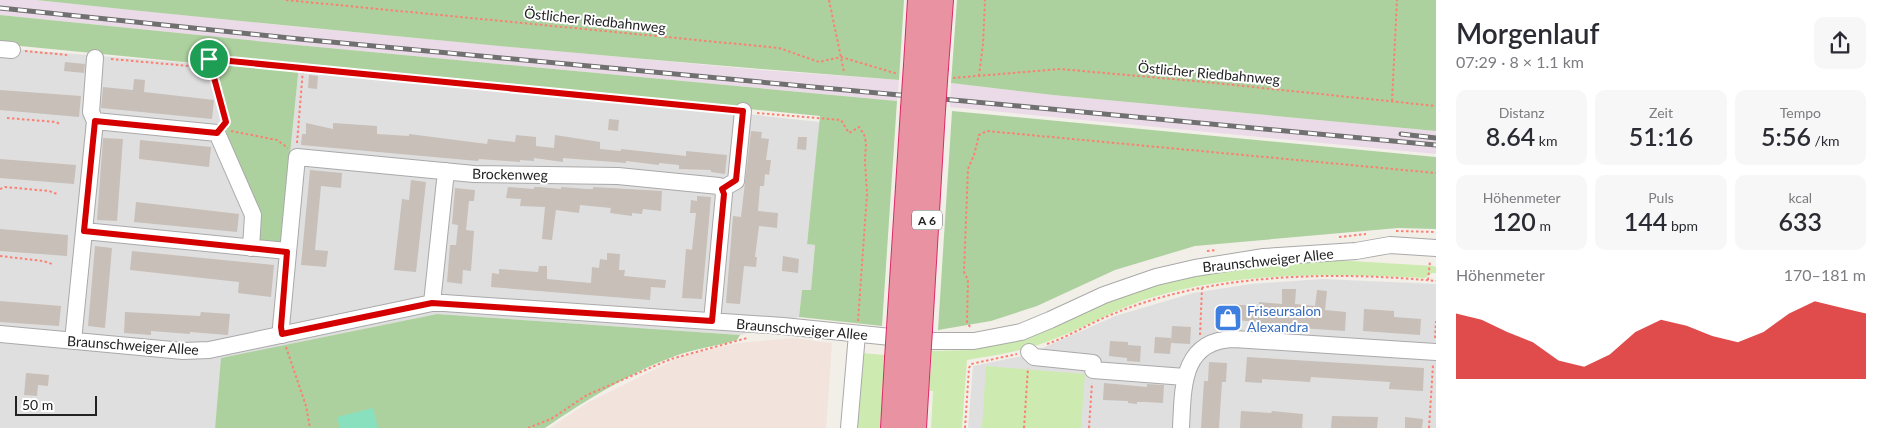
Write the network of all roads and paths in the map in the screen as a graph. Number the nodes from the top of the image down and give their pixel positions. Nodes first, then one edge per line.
1 (286, 0) edge
2 (829, 0) edge
3 (920, 0) edge
4 (941, 0) edge
5 (985, 0) edge
6 (1397, 0) edge
7 (6, 49) edge
8 (67, 55) dead end
9 (841, 57) junction
10 (103, 58) joint
11 (926, 66) junction
12 (212, 68) junction
13 (303, 69) junction
14 (844, 72) dead end
15 (1392, 101) junction
16 (1436, 106) edge
17 (743, 111) junction
18 (7, 118) dead end
19 (95, 121) junction
20 (60, 124) dead end
21 (217, 133) junction
22 (295, 151) junction
23 (446, 172) junction
24 (1436, 173) edge
25 (0, 189) edge
26 (722, 189) junction
27 (57, 194) dead end
28 (84, 231) junction
29 (251, 248) junction
30 (1436, 248) edge
31 (1356, 250) junction
32 (287, 252) junction
33 (0, 256) edge
34 (1436, 256) edge
35 (52, 264) dead end
36 (1436, 281) edge
37 (1202, 288) junction
38 (432, 303) junction
39 (712, 321) junction
40 (1436, 321) edge
41 (857, 331) junction
42 (973, 332) dead end
43 (0, 334) edge
44 (282, 334) junction
45 (753, 336) dead end
46 (73, 341) junction
47 (1210, 343) junction
48 (1029, 352) junction
49 (1435, 352) edge
50 (908, 360) junction
51 (1093, 367) junction
52 (1185, 377) junction
53 (310, 428) edge
54 (528, 428) edge
55 (849, 428) edge
56 (893, 428) edge
57 (914, 428) edge
58 (965, 428) edge
59 (1024, 428) edge
60 (1089, 428) edge
61 (1181, 428) edge
62 (1430, 428) edge

1 - 9 path, Östlicher Riedbahnweg
2 - 9 path
3 - 11 highway, A 6
4 - 11 highway, A 6
5 - 15 path, Östlicher Riedbahnweg
6 - 15 path
7 - 8 path
9 - 14 path
10 - 12 path
10 - 19 street
11 - 50 highway, A 6, bridge
12 - 13 path
12 - 21 path
13 - 17 path
13 - 22 path
15 - 16 path, Östlicher Riedbahnweg
17 - 26 street
17 - 41 path
18 - 20 path
19 - 21 street
19 - 28 street
21 - 22 path
21 - 29 street
22 - 23 street, Brockenweg
22 - 32 street
23 - 26 street, Brockenweg
23 - 38 street
24 - 42 path
25 - 27 path
26 - 39 street
28 - 29 street
28 - 46 street
29 - 32 street
30 - 31 street, Braunschweiger Allee
31 - 34 street, Braunschweiger Allee
31 - 41 street, Braunschweiger Allee
32 - 44 street
33 - 35 path
36 - 37 path
37 - 47 path
37 - 48 path
38 - 39 street, Braunschweiger Allee
38 - 44 street, Braunschweiger Allee
39 - 41 street, Braunschweiger Allee
40 - 49 path
41 - 55 street
43 - 46 street, Braunschweiger Allee
44 - 46 street, Braunschweiger Allee
44 - 53 path
45 - 54 path
47 - 49 street
47 - 52 street
48 - 51 street
48 - 58 path
48 - 59 path
49 - 62 path
50 - 56 highway, A 6
50 - 57 highway, A 6
51 - 52 street
51 - 60 path
52 - 61 street

